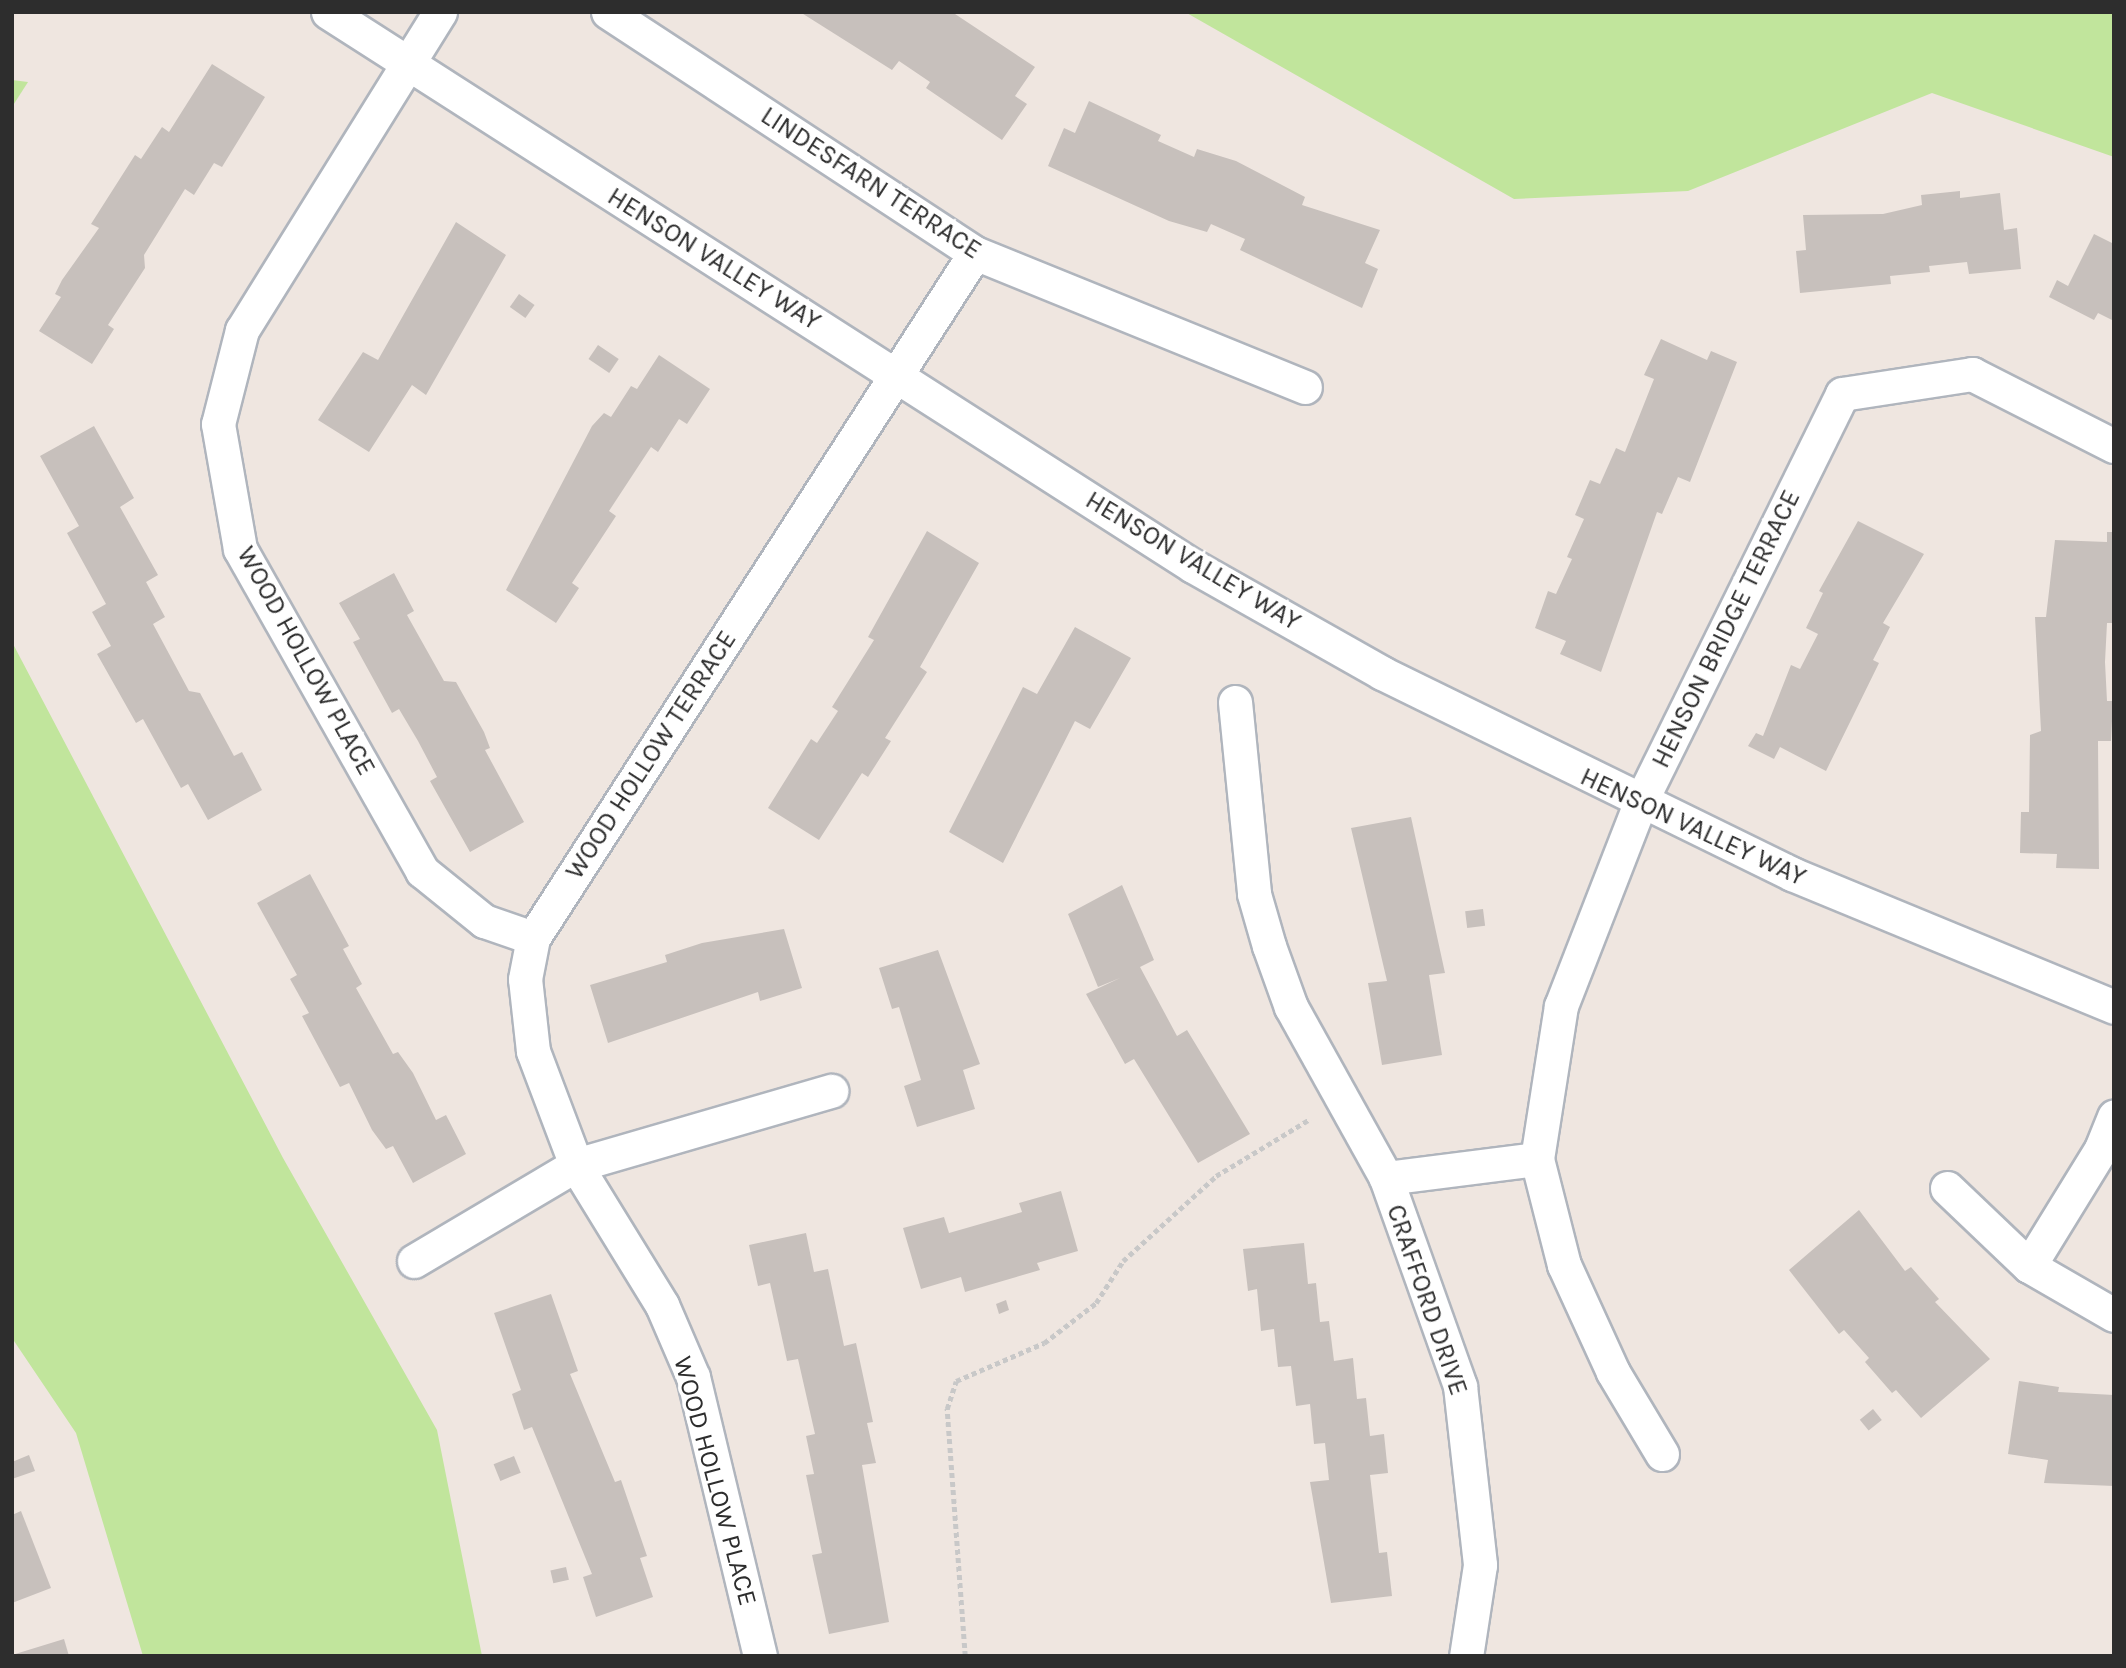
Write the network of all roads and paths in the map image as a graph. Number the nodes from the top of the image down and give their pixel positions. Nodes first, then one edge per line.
1 (328, 12) edge
2 (440, 12) edge
3 (608, 12) edge
4 (407, 64) junction
5 (975, 253) junction
6 (899, 376) junction
7 (1305, 387) dead end
8 (2114, 446) edge
9 (1235, 702) dead end
10 (1640, 803) junction
11 (533, 938) junction
12 (2114, 1007) edge
13 (831, 1091) dead end
14 (1340, 1101) junction
15 (2114, 1116) edge
16 (1536, 1158) junction
17 (576, 1165) junction
18 (1386, 1178) junction
19 (1947, 1188) dead end
20 (414, 1261) dead end
21 (2029, 1266) junction
22 (2114, 1315) edge
23 (1662, 1454) dead end
24 (760, 1656) edge
25 (965, 1656) edge
26 (1466, 1656) edge

1 - 4 street, HENSON VALLEY WAY
2 - 4 street
3 - 5 street, LINDESFARN TERRACE
4 - 6 street, HENSON VALLEY WAY
4 - 11 street, WOOD HOLLOW PLACE
5 - 6 street, WOOD HOLLOW TERRACE
5 - 7 street, LINDESFARN TERRACE
6 - 10 street, HENSON VALLEY WAY
6 - 11 street, WOOD HOLLOW TERRACE
8 - 10 street, HENSON BRIDGE TERRACE
9 - 14 street
10 - 12 street, HENSON VALLEY WAY
10 - 16 street, HENSON BRIDGE TERRACE
11 - 17 street, WOOD HOLLOW TERRACE
13 - 17 street
14 - 18 street
14 - 25 path
15 - 21 street
16 - 18 street, CRAFFORD DRIVE
16 - 23 street, HENSON BRIDGE TERRACE
17 - 20 street
17 - 24 street, WOOD HOLLOW PLACE
18 - 26 street, CRAFFORD DRIVE
19 - 21 street
21 - 22 street

